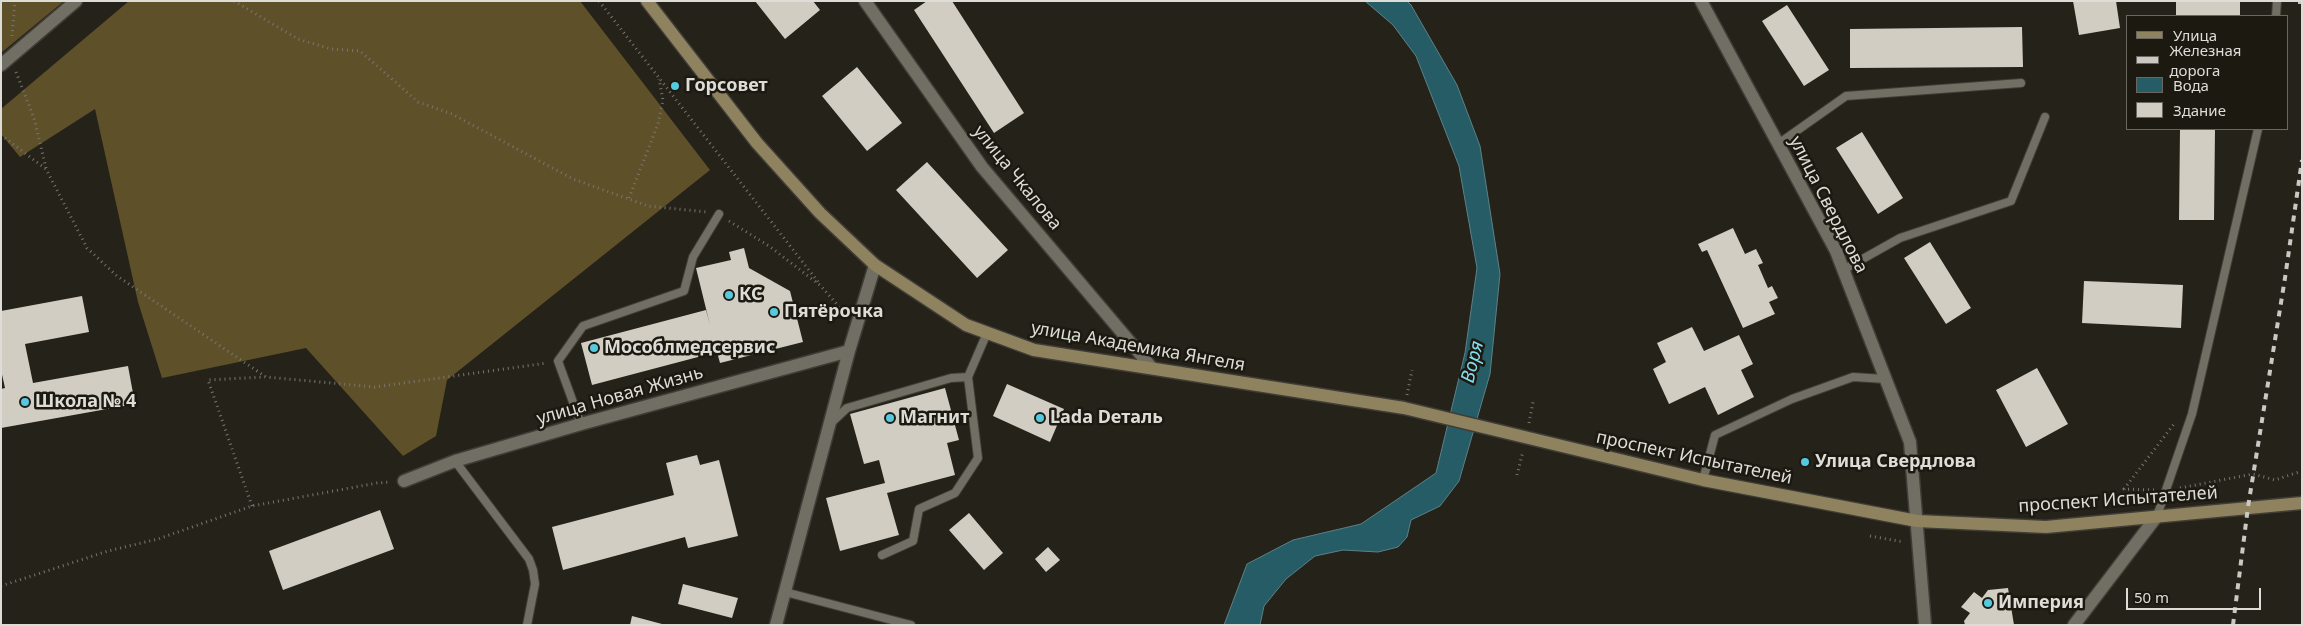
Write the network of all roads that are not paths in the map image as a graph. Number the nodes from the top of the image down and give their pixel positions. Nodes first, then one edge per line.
1 (76, 1) edge
2 (647, 1) edge
3 (866, 1) edge
4 (1701, 1) edge
5 (2277, 1) edge
6 (2276, 15) edge
7 (6, 61) edge
8 (2021, 83) dead end
9 (2045, 117) dead end
10 (2258, 130) edge
11 (1778, 144) junction
12 (719, 214) road end
13 (875, 265) junction
14 (1843, 270) junction
15 (987, 333) junction
16 (849, 351) junction
17 (1152, 368) junction
18 (968, 377) junction
19 (1885, 379) junction
20 (581, 424) junction
21 (830, 424) junction
22 (1526, 438) joint
23 (455, 461) junction
24 (1703, 480) junction
25 (404, 482) road end
26 (2302, 504) edge
27 (2157, 516) junction
28 (1917, 521) junction
29 (882, 555) dead end
30 (785, 592) junction
31 (526, 625) edge
32 (776, 625) edge
33 (911, 625) edge
34 (1925, 625) edge
35 (2074, 625) edge

1 - 7 street
2 - 13 main road, улица Академика Янгеля
3 - 17 street, улица Чкалова
4 - 11 street, улица Свердлова
5 - 6 lane
8 - 11 lane
9 - 14 lane
10 - 27 lane
11 - 14 street, улица Свердлова
12 - 20 lane
13 - 15 main road, улица Академика Янгеля
13 - 16 street
14 - 19 street, улица Свердлова
15 - 17 main road, улица Академика Янгеля
15 - 18 lane
16 - 20 street, улица Новая Жизнь
16 - 21 street
17 - 22 main road, улица Академика Янгеля
18 - 21 lane
18 - 29 lane
19 - 24 lane
19 - 28 street, улица Свердлова
20 - 23 street, улица Новая Жизнь
21 - 30 street
22 - 24 main road, проспект Испытателей
23 - 25 street, улица Новая Жизнь
23 - 31 lane
24 - 28 main road, проспект Испытателей
26 - 27 main road, проспект Испытателей
27 - 28 main road, проспект Испытателей
27 - 35 street
28 - 34 street, улица Свердлова
30 - 32 street
30 - 33 lane

